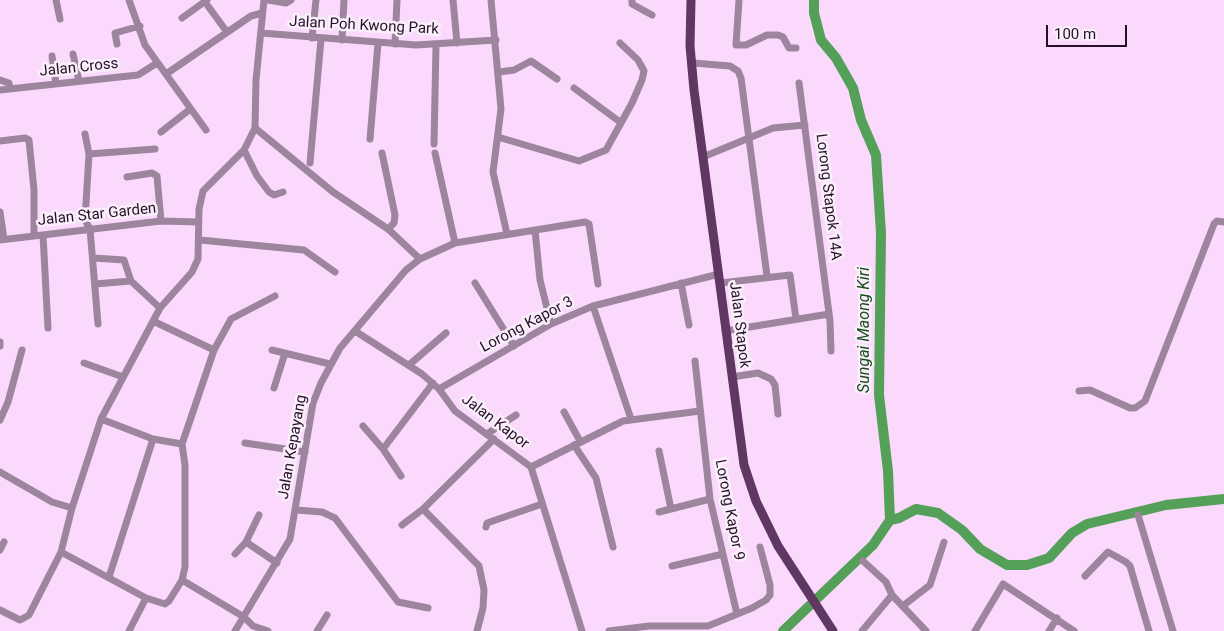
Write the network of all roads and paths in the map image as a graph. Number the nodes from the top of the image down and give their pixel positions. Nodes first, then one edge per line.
1 (56, 0) edge
2 (129, 0) edge
3 (266, 0) edge
4 (292, 0) edge
5 (316, 0) edge
6 (344, 0) edge
7 (397, 0) edge
8 (453, 0) edge
9 (491, 0) edge
10 (632, 0) edge
11 (691, 0) edge
12 (739, 0) edge
13 (206, 1) edge
14 (262, 12) junction
15 (652, 15) dead end
16 (182, 18) dead end
17 (60, 19) dead end
18 (246, 20) junction
19 (262, 24) junction
20 (140, 26) junction
21 (227, 32) junction
22 (261, 33) junction
23 (312, 38) junction
24 (321, 39) junction
25 (342, 40) junction
26 (496, 40) junction
27 (378, 43) junction
28 (457, 43) junction
29 (620, 43) dead end
30 (117, 44) dead end
31 (395, 44) junction
32 (436, 45) junction
33 (796, 48) dead end
34 (73, 54) dead end
35 (52, 56) dead end
36 (157, 63) junction
37 (692, 63) junction
38 (499, 72) junction
39 (166, 74) junction
40 (0, 80) edge
41 (557, 80) dead end
42 (79, 82) junction
43 (799, 83) dead end
44 (56, 84) junction
45 (574, 88) dead end
46 (10, 89) junction
47 (0, 90) edge
48 (189, 110) junction
49 (620, 122) junction
50 (805, 125) junction
51 (255, 128) junction
52 (206, 130) dead end
53 (161, 132) dead end
54 (85, 134) dead end
55 (498, 137) junction
56 (370, 139) dead end
57 (750, 139) junction
58 (0, 141) edge
59 (434, 144) dead end
60 (154, 149) dead end
61 (244, 150) junction
62 (382, 153) dead end
63 (435, 153) dead end
64 (89, 154) junction
65 (703, 157) junction
66 (310, 163) dead end
67 (127, 177) dead end
68 (283, 192) dead end
69 (0, 212) edge
70 (161, 221) junction
71 (198, 222) junction
72 (1224, 222) edge
73 (90, 229) junction
74 (388, 229) junction
75 (535, 230) junction
76 (508, 234) junction
77 (43, 235) junction
78 (34, 236) junction
79 (2, 240) edge
80 (200, 240) junction
81 (454, 243) junction
82 (94, 258) junction
83 (420, 259) junction
84 (335, 272) dead end
85 (767, 276) junction
86 (720, 278) junction
87 (131, 281) junction
88 (475, 283) dead end
89 (681, 283) junction
90 (95, 284) junction
91 (598, 284) dead end
92 (275, 296) dead end
93 (593, 306) junction
94 (160, 308) junction
95 (830, 314) junction
96 (796, 319) junction
97 (153, 321) junction
98 (98, 324) dead end
99 (551, 324) junction
100 (689, 325) dead end
101 (48, 328) dead end
102 (355, 331) junction
103 (726, 331) junction
104 (446, 333) dead end
105 (0, 342) edge
106 (0, 346) edge
107 (514, 346) junction
108 (22, 350) dead end
109 (214, 350) junction
110 (272, 350) dead end
111 (831, 351) dead end
112 (285, 353) junction
113 (695, 362) dead end
114 (84, 363) dead end
115 (330, 364) junction
116 (409, 365) junction
117 (122, 377) junction
118 (732, 377) junction
119 (436, 386) junction
120 (274, 388) dead end
121 (1079, 391) dead end
122 (700, 411) junction
123 (564, 412) dead end
124 (778, 414) dead end
125 (516, 415) dead end
126 (101, 419) junction
127 (631, 419) junction
128 (0, 420) edge
129 (363, 426) dead end
130 (487, 434) junction
131 (153, 439) junction
132 (494, 439) junction
133 (245, 442) dead end
134 (577, 443) junction
135 (182, 444) junction
136 (383, 448) junction
137 (659, 451) dead end
138 (305, 452) junction
139 (531, 467) junction
140 (0, 472) edge
141 (401, 476) dead end
142 (710, 499) junction
143 (542, 504) junction
144 (72, 508) junction
145 (423, 509) junction
146 (671, 509) junction
147 (296, 510) junction
148 (659, 512) dead end
149 (259, 515) dead end
150 (1138, 515) dead end
151 (402, 526) dead end
152 (486, 527) dead end
153 (4, 542) dead end
154 (246, 542) junction
155 (944, 542) dead end
156 (613, 547) dead end
157 (760, 547) dead end
158 (0, 550) edge
159 (61, 552) junction
160 (235, 554) dead end
161 (723, 554) junction
162 (863, 561) dead end
163 (277, 563) junction
164 (672, 566) dead end
165 (1085, 576) dead end
166 (109, 577) junction
167 (182, 580) junction
168 (892, 595) junction
169 (146, 598) junction
170 (904, 605) junction
171 (428, 608) dead end
172 (0, 610) edge
173 (737, 614) junction
174 (327, 615) dead end
175 (244, 617) junction
176 (1057, 618) junction
177 (831, 627) edge
178 (672, 629) edge
179 (128, 631) edge
180 (235, 631) edge
181 (268, 631) edge
182 (317, 631) edge
183 (478, 631) edge
184 (582, 631) edge
185 (609, 631) edge
186 (862, 631) edge
187 (926, 631) edge
188 (975, 631) edge
189 (1049, 631) edge
190 (1074, 631) edge
191 (1148, 631) edge
192 (1173, 631) edge

1 - 17 street
2 - 20 street
3 - 4 street
3 - 14 street
5 - 23 street
6 - 25 street
7 - 31 street
8 - 28 street
9 - 26 street
10 - 15 street
11 - 37 main road, Jalan Stapok
12 - 33 street
13 - 16 street
13 - 21 street
14 - 18 street
14 - 19 street
18 - 19 street
18 - 21 street
19 - 22 street
20 - 30 street
20 - 36 street
21 - 39 street
22 - 23 street, Jalan Poh Kwong Park
22 - 51 street
23 - 24 street, Jalan Poh Kwong Park
24 - 25 street, Jalan Poh Kwong Park
24 - 66 street
25 - 27 street, Jalan Poh Kwong Park
26 - 28 street, Jalan Poh Kwong Park
26 - 38 street
27 - 31 street, Jalan Poh Kwong Park
27 - 56 street
28 - 32 street, Jalan Poh Kwong Park
29 - 49 street
31 - 32 street, Jalan Poh Kwong Park
32 - 59 street
34 - 42 street
35 - 44 street
36 - 39 street
36 - 42 street, Jalan Cross
37 - 57 street
37 - 65 main road, Jalan Stapok
38 - 41 street
38 - 55 street
39 - 48 street
40 - 46 street
42 - 44 street, Jalan Cross
43 - 50 street, Lorong Stapok 14A
44 - 46 street, Jalan Cross
45 - 49 street
46 - 47 street, Jalan Cross
48 - 52 street
48 - 53 street
49 - 55 street
50 - 57 street
50 - 95 street, Lorong Stapok 14A
51 - 61 street
51 - 74 street
54 - 64 street
55 - 76 street
57 - 65 street
57 - 85 street
58 - 78 street
60 - 64 street
61 - 68 street
61 - 71 street
62 - 74 street
63 - 81 street
64 - 73 street
65 - 86 main road, Jalan Stapok
67 - 70 street
69 - 79 street
70 - 71 street, Jalan Star Garden
70 - 73 street, Jalan Star Garden
71 - 80 street
72 - 121 street
73 - 77 street, Jalan Star Garden
73 - 82 street
74 - 83 street
75 - 76 street, Jalan Kepayang
75 - 91 street, Jalan Kepayang
75 - 99 street
76 - 81 street, Jalan Kepayang
77 - 78 street, Jalan Star Garden
77 - 101 street
78 - 79 street, Jalan Star Garden
80 - 84 street
80 - 94 street
81 - 83 street, Jalan Kepayang
82 - 87 street
82 - 90 street
83 - 102 street, Jalan Kepayang
85 - 86 street, Lorong Kapor 3
85 - 96 street, Lorong Kapor 3
86 - 89 street, Lorong Kapor 3
86 - 103 main road, Jalan Stapok
87 - 90 street
87 - 94 street
88 - 107 street
89 - 93 street, Lorong Kapor 3
89 - 100 street
90 - 98 street
92 - 109 street
93 - 99 street, Lorong Kapor 3
93 - 127 street
94 - 97 street
95 - 96 street
95 - 111 street, Lorong Stapok 14A
96 - 103 street
97 - 109 street
97 - 117 street
99 - 107 street, Lorong Kapor 3
102 - 115 street, Jalan Kepayang
102 - 116 street, Jalan Kapor
103 - 118 main road, Jalan Stapok
104 - 116 street
105 - 106 street
107 - 119 street, Lorong Kapor 3
108 - 128 street
109 - 135 street
110 - 112 street
112 - 115 street
112 - 120 street
113 - 122 street, Lorong Kapor 9
114 - 117 street
115 - 138 street, Jalan Kepayang
116 - 119 street, Jalan Kapor
117 - 126 street
118 - 124 street
118 - 177 main road, Jalan Stapok
119 - 130 street, Jalan Kapor
119 - 136 street
122 - 127 street
122 - 142 street, Lorong Kapor 9
123 - 134 street
125 - 130 street
126 - 131 street
126 - 144 street
127 - 134 street
129 - 136 street
130 - 132 street, Jalan Kapor
131 - 135 street
131 - 166 street
132 - 139 street, Jalan Kapor
132 - 145 street
133 - 138 street
134 - 139 street
134 - 156 street
135 - 167 street
136 - 141 street
137 - 146 street
138 - 147 street, Jalan Kepayang
139 - 143 street, Jalan Kapor
140 - 144 street
142 - 146 street
142 - 161 street, Lorong Kapor 9
143 - 152 street
143 - 184 street, Jalan Kapor
144 - 159 street
145 - 151 street
145 - 183 street
146 - 148 street
147 - 163 street, Jalan Kepayang
147 - 171 street
149 - 154 street
150 - 192 street
153 - 158 street
154 - 160 street
154 - 163 street
155 - 170 street
157 - 173 street, Lorong Kapor 9
159 - 166 street
159 - 172 street
161 - 164 street
161 - 173 street, Lorong Kapor 9
162 - 168 street
163 - 175 street, Jalan Kepayang
165 - 191 street
166 - 169 street
167 - 169 street
167 - 175 street
168 - 170 street
168 - 186 street
169 - 179 street
170 - 187 street
173 - 178 street, Lorong Kapor 9
174 - 182 street
175 - 180 street, Jalan Kepayang
175 - 181 street
176 - 188 street
176 - 189 street
176 - 190 street
178 - 185 street, Lorong Kapor 9

